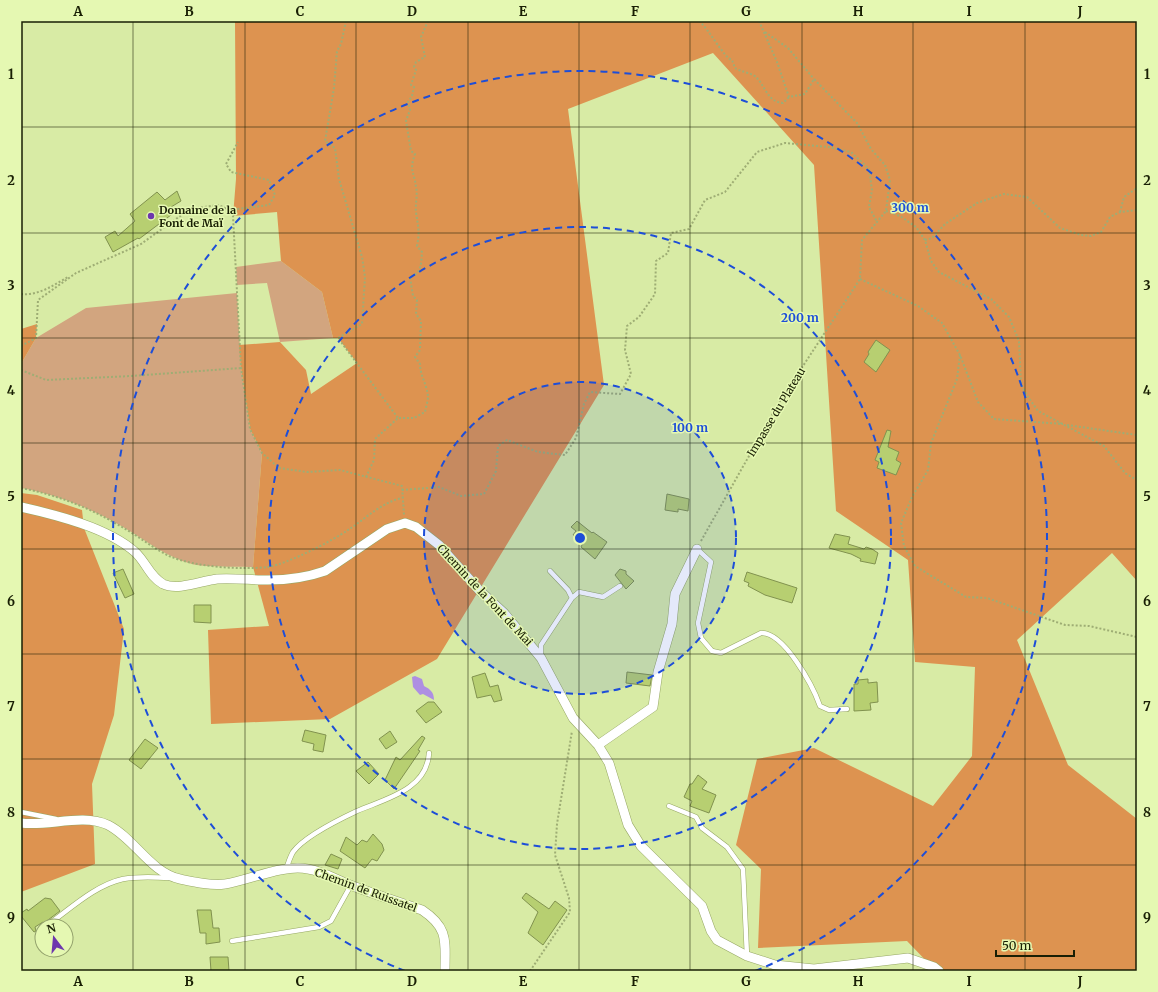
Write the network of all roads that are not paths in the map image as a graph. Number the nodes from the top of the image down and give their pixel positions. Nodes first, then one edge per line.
1 (21, 507) edge
2 (697, 550) joint
3 (550, 571) dead end
4 (620, 586) dead end
5 (572, 598) junction
6 (541, 658) junction
7 (847, 709) dead end
8 (598, 746) junction
9 (429, 753) dead end
10 (669, 806) dead end
11 (21, 812) edge
12 (61, 821) junction
13 (21, 823) edge
14 (286, 869) junction
15 (178, 879) junction
16 (351, 886) junction
17 (58, 918) edge
18 (232, 941) dead end
19 (747, 956) junction
20 (445, 971) edge
21 (939, 971) edge

1 - 6 street, Chemin de la Font de Mai
2 - 7 lane
2 - 8 street
3 - 5 lane
4 - 5 lane
5 - 6 lane
6 - 8 street, Chemin de la Font de Mai
8 - 19 street, Chemin de la Font de Mai
9 - 14 lane
10 - 19 lane
11 - 12 lane
12 - 13 street, Chemin de Ruissatel
12 - 15 street, Chemin de Ruissatel
14 - 15 street, Chemin de Ruissatel
14 - 16 street, Chemin de Ruissatel
15 - 17 lane
16 - 18 lane
16 - 20 street, Chemin de Ruissatel
19 - 21 street, Chemin de la Font de Mai

